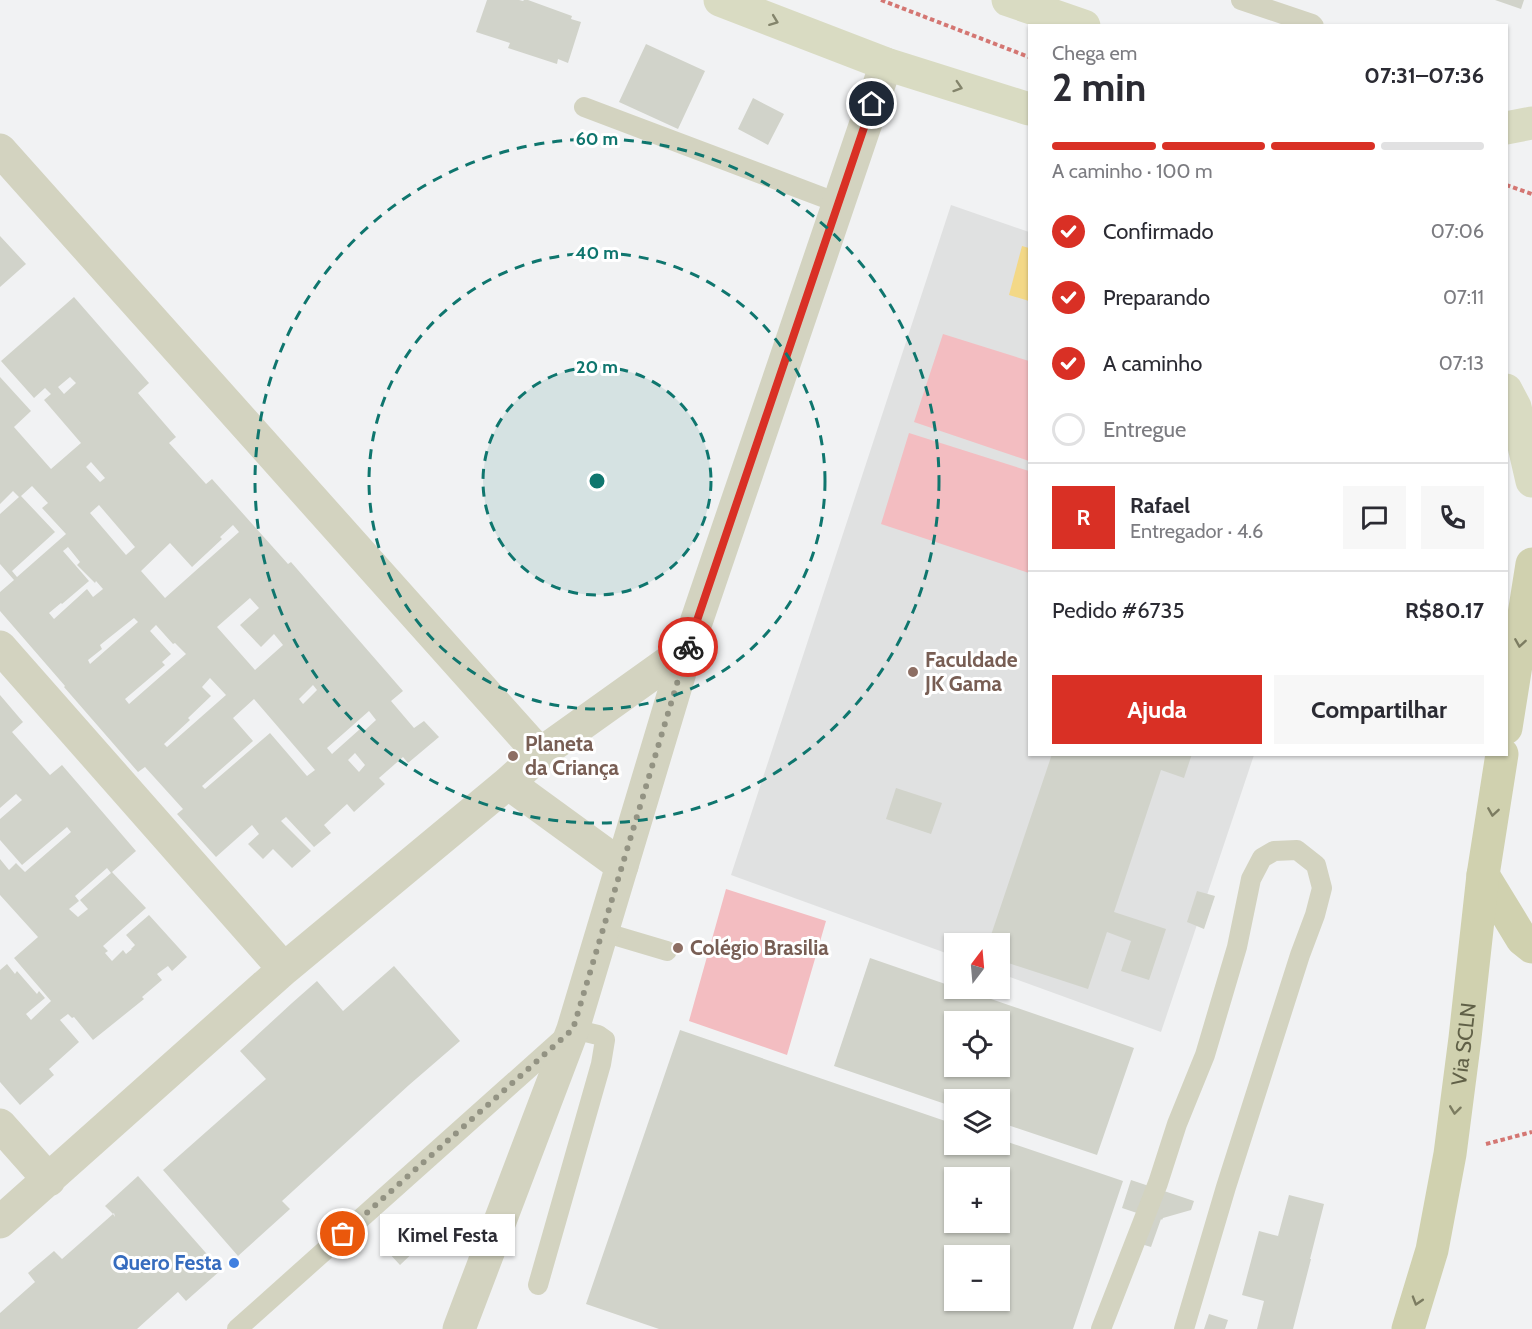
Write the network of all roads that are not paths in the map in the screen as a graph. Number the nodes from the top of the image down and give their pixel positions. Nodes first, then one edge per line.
1 (720, 0) edge
2 (1008, 0) edge
3 (1241, 0) edge
4 (1078, 24) edge
5 (1312, 24) edge
6 (886, 64) junction
7 (584, 107) dead end
8 (1028, 110) edge
9 (1532, 123) edge
10 (1508, 128) edge
11 (0, 150) edge
12 (838, 203) junction
13 (1508, 394) edge
14 (1532, 481) edge
15 (1532, 564) edge
16 (0, 647) edge
17 (687, 649) junction
18 (1508, 715) edge
19 (540, 754) junction
20 (1502, 756) edge
21 (508, 783) junction
22 (622, 866) junction
23 (1483, 875) junction
24 (603, 932) junction
25 (1532, 947) edge
26 (668, 951) dead end
27 (284, 969) junction
28 (573, 1029) junction
29 (0, 1125) edge
30 (49, 1180) junction
31 (0, 1222) edge
32 (538, 1285) dead end
33 (466, 1327) edge
34 (237, 1329) edge
35 (1101, 1329) edge
36 (1184, 1329) edge
37 (1408, 1329) edge

1 -> 6 main road
2 - 4 main road
3 - 5 lane
6 -> 8 main road
6 - 12 street
7 - 12 lane
9 - 10 main road
11 - 19 street
12 - 17 street
13 - 14 main road
15 -> 18 main road
16 - 27 street
17 - 19 street
17 - 22 street
19 - 21 street
20 -> 23 main road, Via SCLN
21 - 22 street
21 - 27 street
22 - 24 street
23 - 25 main road
23 -> 37 main road, Via SCLN
24 - 26 lane
24 - 28 street
27 - 30 street
28 - 32 lane
28 - 33 street
28 - 34 lane
29 - 30 street
30 - 31 street
35 - 36 lane

